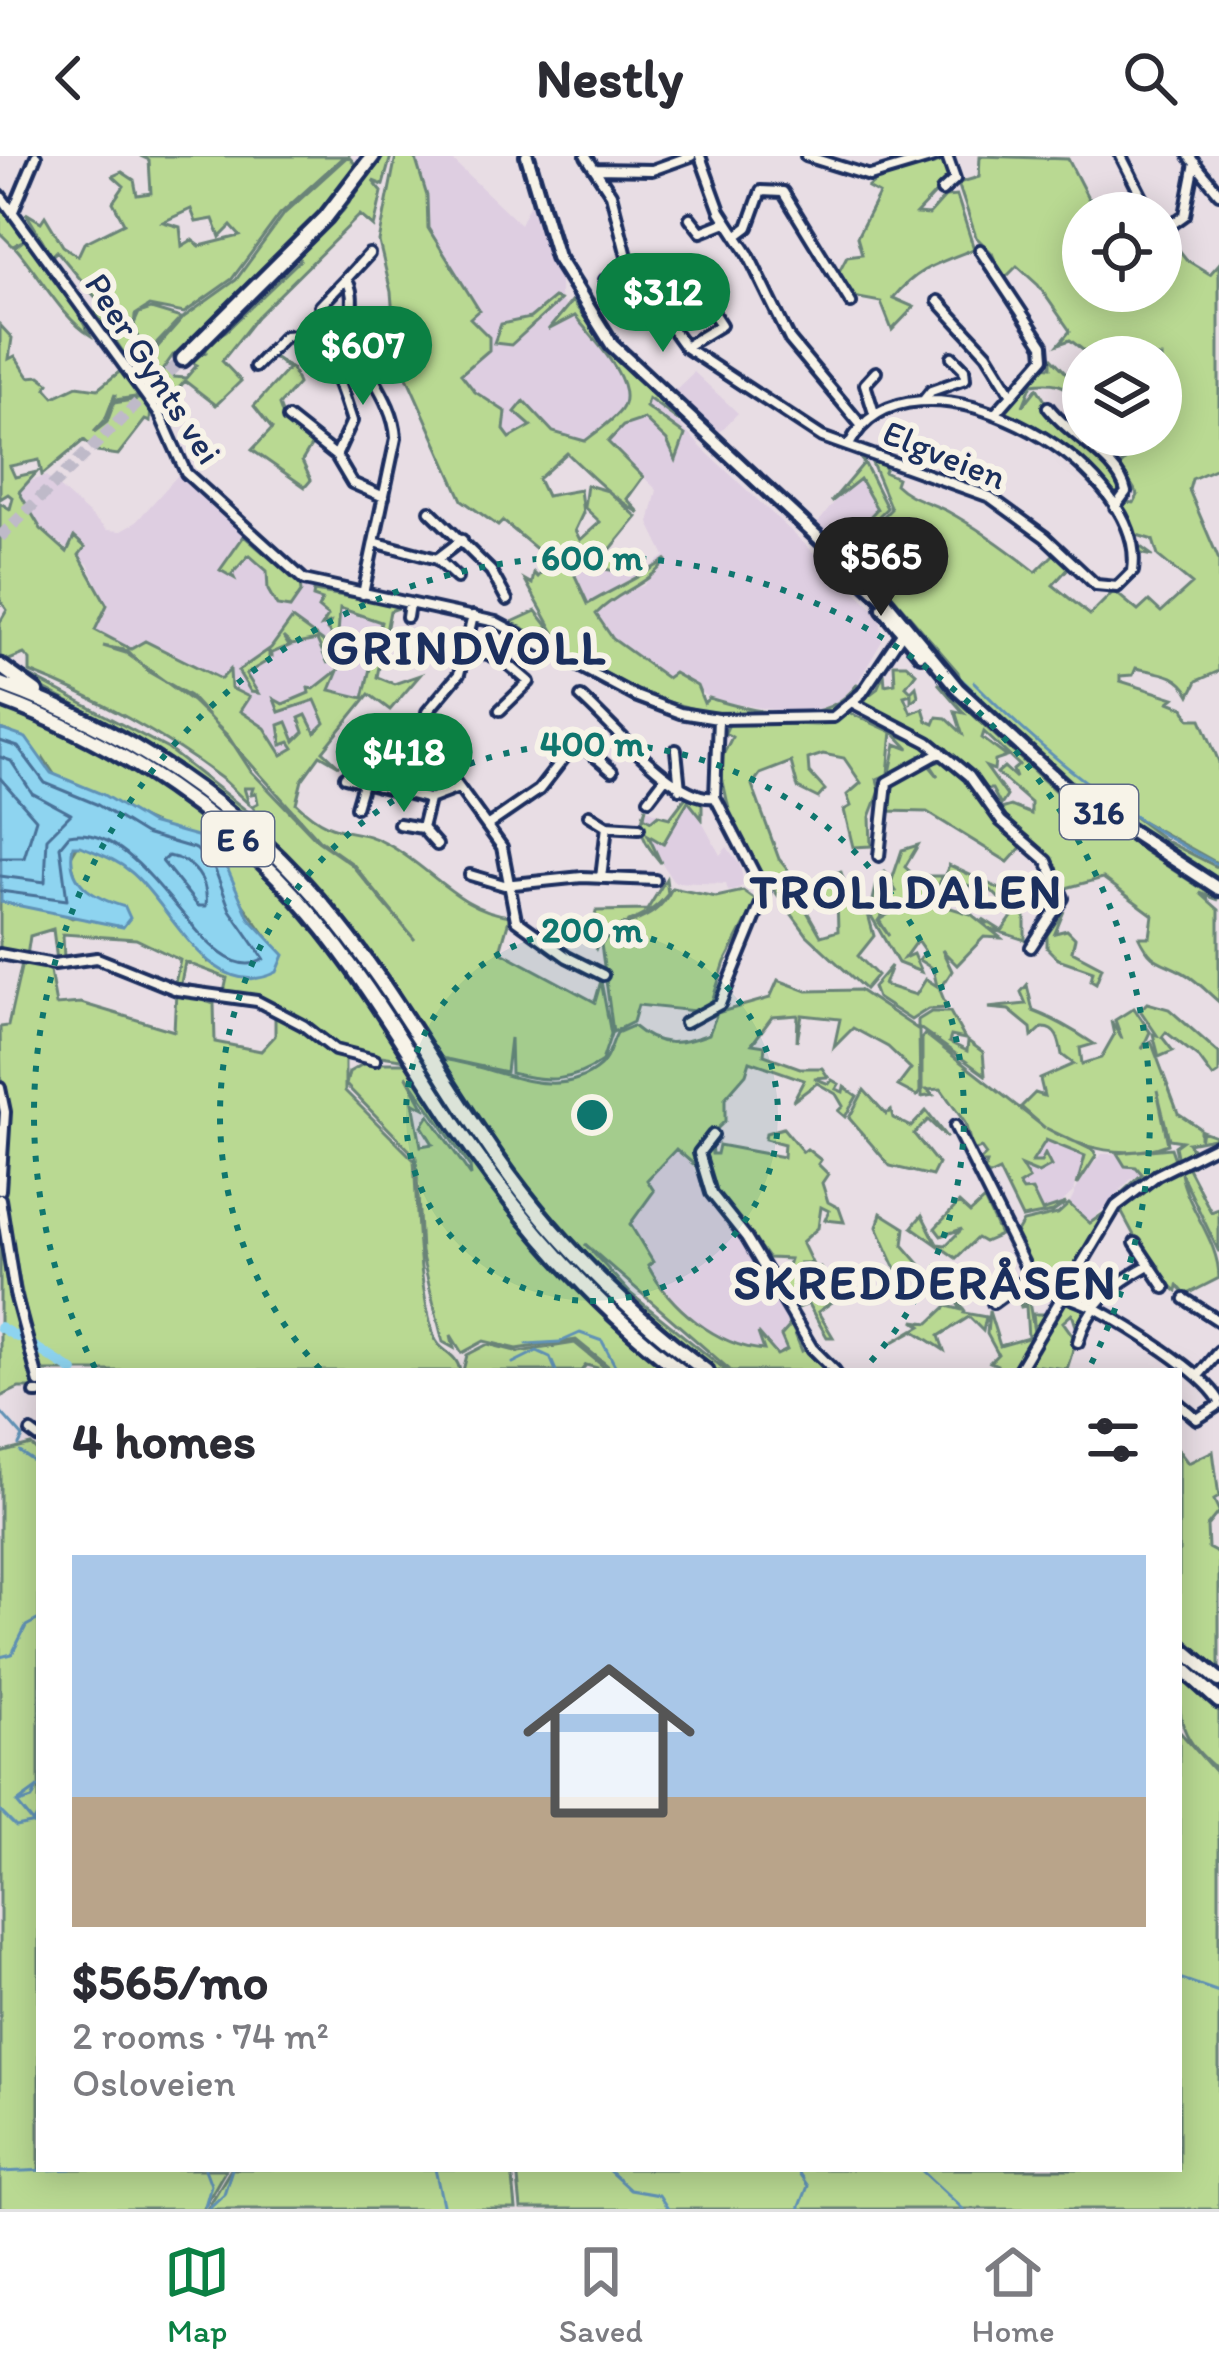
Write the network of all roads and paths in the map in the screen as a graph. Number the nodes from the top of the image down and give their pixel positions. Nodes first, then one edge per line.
1 (36, 156) edge
2 (527, 156) edge
3 (586, 156) edge
4 (695, 156) edge
5 (806, 156) edge
6 (845, 156) edge
7 (937, 156) edge
8 (947, 156) edge
9 (1120, 156) edge
10 (370, 157) edge
11 (1192, 159) edge
12 (596, 169) junction
13 (848, 171) junction
14 (942, 191) dead end
15 (1139, 192) edge
16 (1219, 193) edge
17 (0, 195) edge
18 (13, 211) junction
19 (1182, 217) edge
20 (690, 218) dead end
21 (726, 222) junction
22 (736, 237) junction
23 (980, 250) dead end
24 (369, 254) dead end
25 (631, 272) junction
26 (346, 279) junction
27 (605, 280) dead end
28 (704, 299) dead end
29 (938, 301) dead end
30 (850, 303) dead end
31 (320, 306) dead end
32 (685, 347) junction
33 (952, 357) dead end
34 (183, 358) tunnel mouth
35 (255, 367) dead end
36 (876, 373) dead end
37 (1011, 393) junction
38 (923, 401) junction
39 (1048, 407) dead end
40 (874, 413) junction
41 (995, 414) junction
42 (288, 418) dead end
43 (861, 425) junction
44 (849, 446) junction
45 (336, 456) junction
46 (384, 497) junction
47 (1115, 506) junction
48 (430, 512) dead end
49 (462, 540) junction
50 (374, 542) junction
51 (437, 559) junction
52 (458, 578) dead end
53 (363, 595) junction
54 (507, 600) dead end
55 (409, 604) junction
56 (473, 616) junction
57 (407, 617) dead end
58 (906, 633) junction
59 (466, 650) junction
60 (0, 667) edge
61 (0, 684) edge
62 (581, 697) dead end
63 (0, 699) edge
64 (853, 703) junction
65 (63, 709) junction
66 (500, 710) dead end
67 (718, 719) junction
68 (377, 747) dead end
69 (676, 750) dead end
70 (941, 752) junction
71 (612, 771) dead end
72 (345, 778) dead end
73 (665, 778) junction
74 (362, 783) junction
75 (378, 786) junction
76 (459, 788) junction
77 (680, 789) junction
78 (715, 797) junction
79 (429, 799) junction
80 (649, 799) dead end
81 (356, 806) dead end
82 (590, 815) dead end
83 (399, 824) dead end
84 (488, 825) junction
85 (607, 826) junction
86 (422, 828) junction
87 (639, 828) dead end
88 (437, 845) dead end
89 (879, 856) dead end
90 (470, 875) dead end
91 (601, 878) junction
92 (655, 880) dead end
93 (509, 884) junction
94 (1219, 889) edge
95 (1031, 946) dead end
96 (0, 954) edge
97 (603, 975) dead end
98 (685, 1023) dead end
99 (375, 1060) dead end
100 (0, 1088) edge
101 (955, 1126) dead end
102 (713, 1135) dead end
103 (1219, 1144) edge
104 (0, 1194) edge
105 (1135, 1243) dead end
106 (1147, 1266) junction
107 (1030, 1276) junction
108 (1165, 1288) dead end
109 (1065, 1293) junction
110 (1185, 1299) dead end
111 (993, 1303) dead end
112 (1094, 1308) junction
113 (1219, 1321) edge
114 (1078, 1342) dead end
115 (1219, 1351) edge
116 (678, 1368) edge
117 (702, 1368) edge
118 (832, 1368) edge
119 (1020, 1368) edge
120 (1198, 1376) junction
121 (36, 1382) edge
122 (1219, 1403) edge
123 (1182, 1406) edge
124 (1197, 1419) junction
125 (1201, 1430) dead end
126 (1182, 1649) edge
127 (1182, 1668) edge
128 (1219, 1680) edge
129 (1219, 1700) edge

1 - 18 street
2 - 58 main road, 316
3 - 12 street, Elgveien
4 - 12 street
4 - 21 street
5 - 13 street
6 - 13 street
7 - 13 street
8 - 14 street
9 - 15 street
10 - 34 highway
11 - 16 street
11 - 19 street
12 - 25 street, Elgveien
17 - 18 street, Peer Gynts vei
18 - 53 street, Peer Gynts vei
20 - 21 street
21 - 22 street
22 - 30 street
22 - 43 street
23 - 37 street, Elgveien
24 - 26 street
25 - 27 street
25 - 32 street, Elgveien
26 - 31 street
26 - 46 street
28 - 32 street
29 - 37 street
32 - 44 street, Elgveien
33 - 38 street, Elgveien
35 - 45 street
36 - 40 street, Elgveien
37 - 41 street, Elgveien
38 - 40 street, Elgveien
38 - 41 street, Elgveien
39 - 47 street, Elgveien
40 - 43 street, Elgveien
41 - 47 street, Elgveien
42 - 45 street
43 - 44 street, Elgveien
44 - 47 street, Elgveien
45 - 46 street
46 - 50 street
48 - 49 street
49 - 51 street
49 - 54 street
50 - 51 street
50 - 53 street
51 - 52 street
53 - 55 street, Peer Gynts vei
55 - 56 street, Peer Gynts vei
55 - 57 street
56 - 59 street
56 - 67 street, Peer Gynts vei
58 - 64 street
58 - 94 main road, 316
59 - 66 street
59 - 76 street
60 - 65 highway, E 6
61 - 65 highway, E 6
62 - 73 street
63 - 116 highway, E 6
64 - 67 street, Peer Gynts vei
64 - 70 street
65 - 117 highway, E 6
67 - 78 street
68 - 75 street
69 - 77 street
70 - 89 street
70 - 95 street
71 - 84 street
72 - 74 street
73 - 77 street
73 - 80 street
74 - 75 street
74 - 81 street
75 - 79 street
76 - 79 street
76 - 84 street
77 - 78 street
78 - 98 street
79 - 86 street
82 - 85 street
83 - 86 street
84 - 93 street
85 - 87 street
85 - 91 street
86 - 88 street
90 - 93 street
91 - 92 street
91 - 93 street
93 - 97 street
96 - 99 street
100 - 104 street
101 - 107 street
102 - 118 street
103 - 109 street
104 - 121 street
105 - 106 street
106 - 108 street
106 - 112 street
107 - 109 street
107 - 111 street
109 - 112 street
109 - 119 street
110 - 113 street
112 - 114 street
112 - 120 street
115 - 120 street
120 - 122 street
122 - 124 street
123 - 124 street
124 - 125 street
126 - 128 highway
127 - 129 highway

